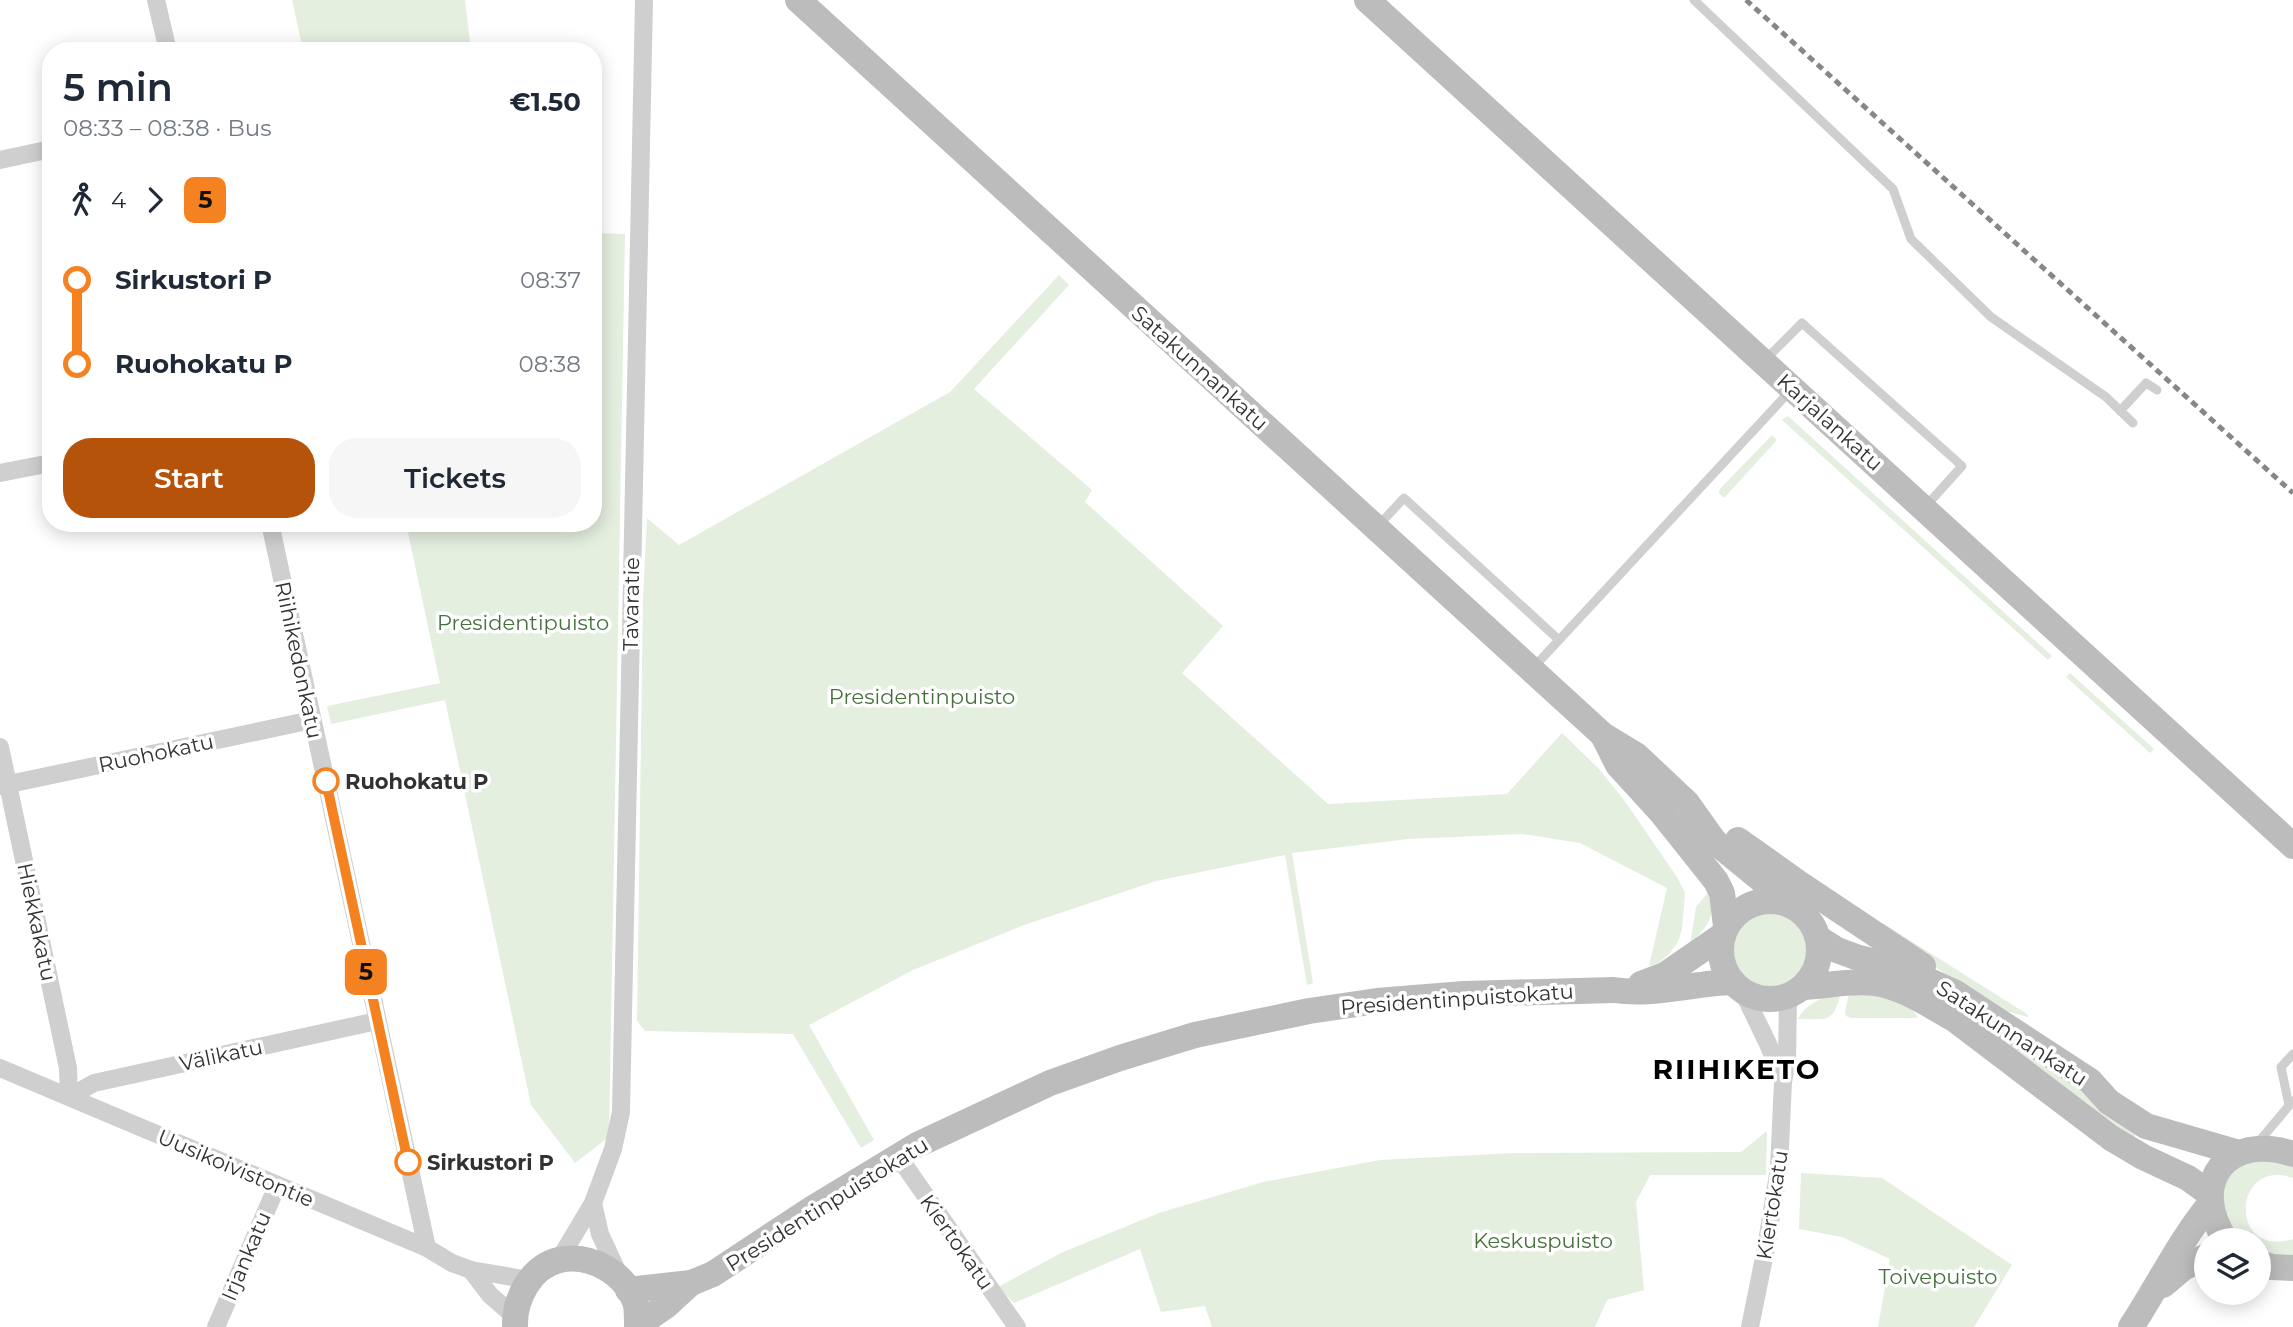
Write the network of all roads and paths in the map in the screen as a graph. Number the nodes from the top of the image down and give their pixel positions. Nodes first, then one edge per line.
1 (156, 0) edge
2 (644, 0) edge
3 (798, 0) edge
4 (1367, 0) edge
5 (1694, 0) edge
6 (166, 42) edge
7 (42, 151) edge
8 (0, 160) edge
9 (1763, 362) junction
10 (1793, 387) junction
11 (2157, 390) dead end
12 (2120, 411) junction
13 (2133, 423) dead end
14 (42, 465) edge
15 (0, 473) edge
16 (1923, 508) junction
17 (1376, 529) junction
18 (272, 532) edge
19 (1559, 640) junction
20 (1532, 670) junction
21 (313, 720) junction
22 (1603, 735) junction
23 (0, 747) edge
24 (4, 785) edge
25 (1687, 803) junction
26 (2293, 846) edge
27 (1796, 908) junction
28 (1725, 931) junction
29 (1818, 938) junction
30 (1738, 987) junction
31 (1614, 990) junction
32 (1796, 992) junction
33 (1954, 992) junction
34 (377, 1021) junction
35 (2293, 1054) edge
36 (0, 1068) edge
37 (1783, 1082) junction
38 (69, 1097) junction
39 (2292, 1104) edge
40 (2245, 1151) junction
41 (2293, 1154) edge
42 (898, 1156) junction
43 (277, 1185) junction
44 (2210, 1199) junction
45 (593, 1203) junction
46 (2219, 1228) edge
47 (427, 1248) junction
48 (559, 1260) junction
49 (2194, 1262) edge
50 (471, 1270) junction
51 (529, 1280) junction
52 (691, 1283) junction
53 (624, 1284) junction
54 (2153, 1293) junction
55 (515, 1321) edge
56 (216, 1327) edge
57 (637, 1327) edge
58 (1017, 1327) edge
59 (1750, 1327) edge
60 (2131, 1327) edge

1 - 6 street
2 - 45 street, Tavaratie
3 - 17 main road, Satakunnankatu
4 - 9 main road, Karjalankatu
5 - 12 lane
7 - 8 street
9 - 10 main road, Karjalankatu
9 - 16 lane
10 - 16 main road, Karjalankatu
10 - 19 lane
11 - 12 lane
12 - 13 lane
14 - 15 street
16 - 26 main road, Karjalankatu
17 - 19 lane
17 - 20 main road, Satakunnankatu
18 - 21 street, Riihikedonkatu
19 - 20 lane
20 - 22 main road, Satakunnankatu
21 - 24 street, Ruohokatu
21 - 34 street, Riihikedonkatu
22 - 25 main road, Satakunnankatu
22 - 28 main road, Satakunnankatu
23 - 24 street, Hiekkakatu
24 - 38 street, Hiekkakatu
25 - 27 main road, Satakunnankatu
25 - 33 main road
27 - 28 main road
27 - 29 main road
28 - 30 main road
28 - 31 main road, Presidentinpuistokatu
29 - 32 main road
29 - 33 main road, Satakunnankatu
30 - 31 main road, Presidentinpuistokatu
30 - 32 main road
30 - 37 street, Kiertokatu
31 - 42 main road, Presidentinpuistokatu
32 - 37 street, Kiertokatu
32 - 44 main road, Satakunnankatu
33 - 40 main road, Satakunnankatu
34 - 38 street, Välikatu
34 - 47 street, Riihikedonkatu
35 - 39 lane
36 - 38 street, Uusikoivistontie
37 - 59 street, Kiertokatu
38 - 43 street, Uusikoivistontie
39 - 40 lane
40 - 41 main road, Satakunnankatu
40 - 44 main road
42 - 52 main road, Presidentinpuistokatu
42 - 58 street, Kiertokatu
43 - 47 street, Uusikoivistontie
43 - 56 street, Irjankatu
44 - 46 main road
44 - 54 main road
45 - 48 street, Tavaratie
45 - 53 street
47 - 50 street, Uusikoivistontie
48 - 51 main road
48 - 53 main road
49 - 54 main road
50 - 51 street
50 - 55 street
51 - 55 main road
52 - 53 main road, Presidentinpuistokatu
52 - 57 main road, Presidentinpuistokatu
53 - 57 main road
54 - 60 main road

